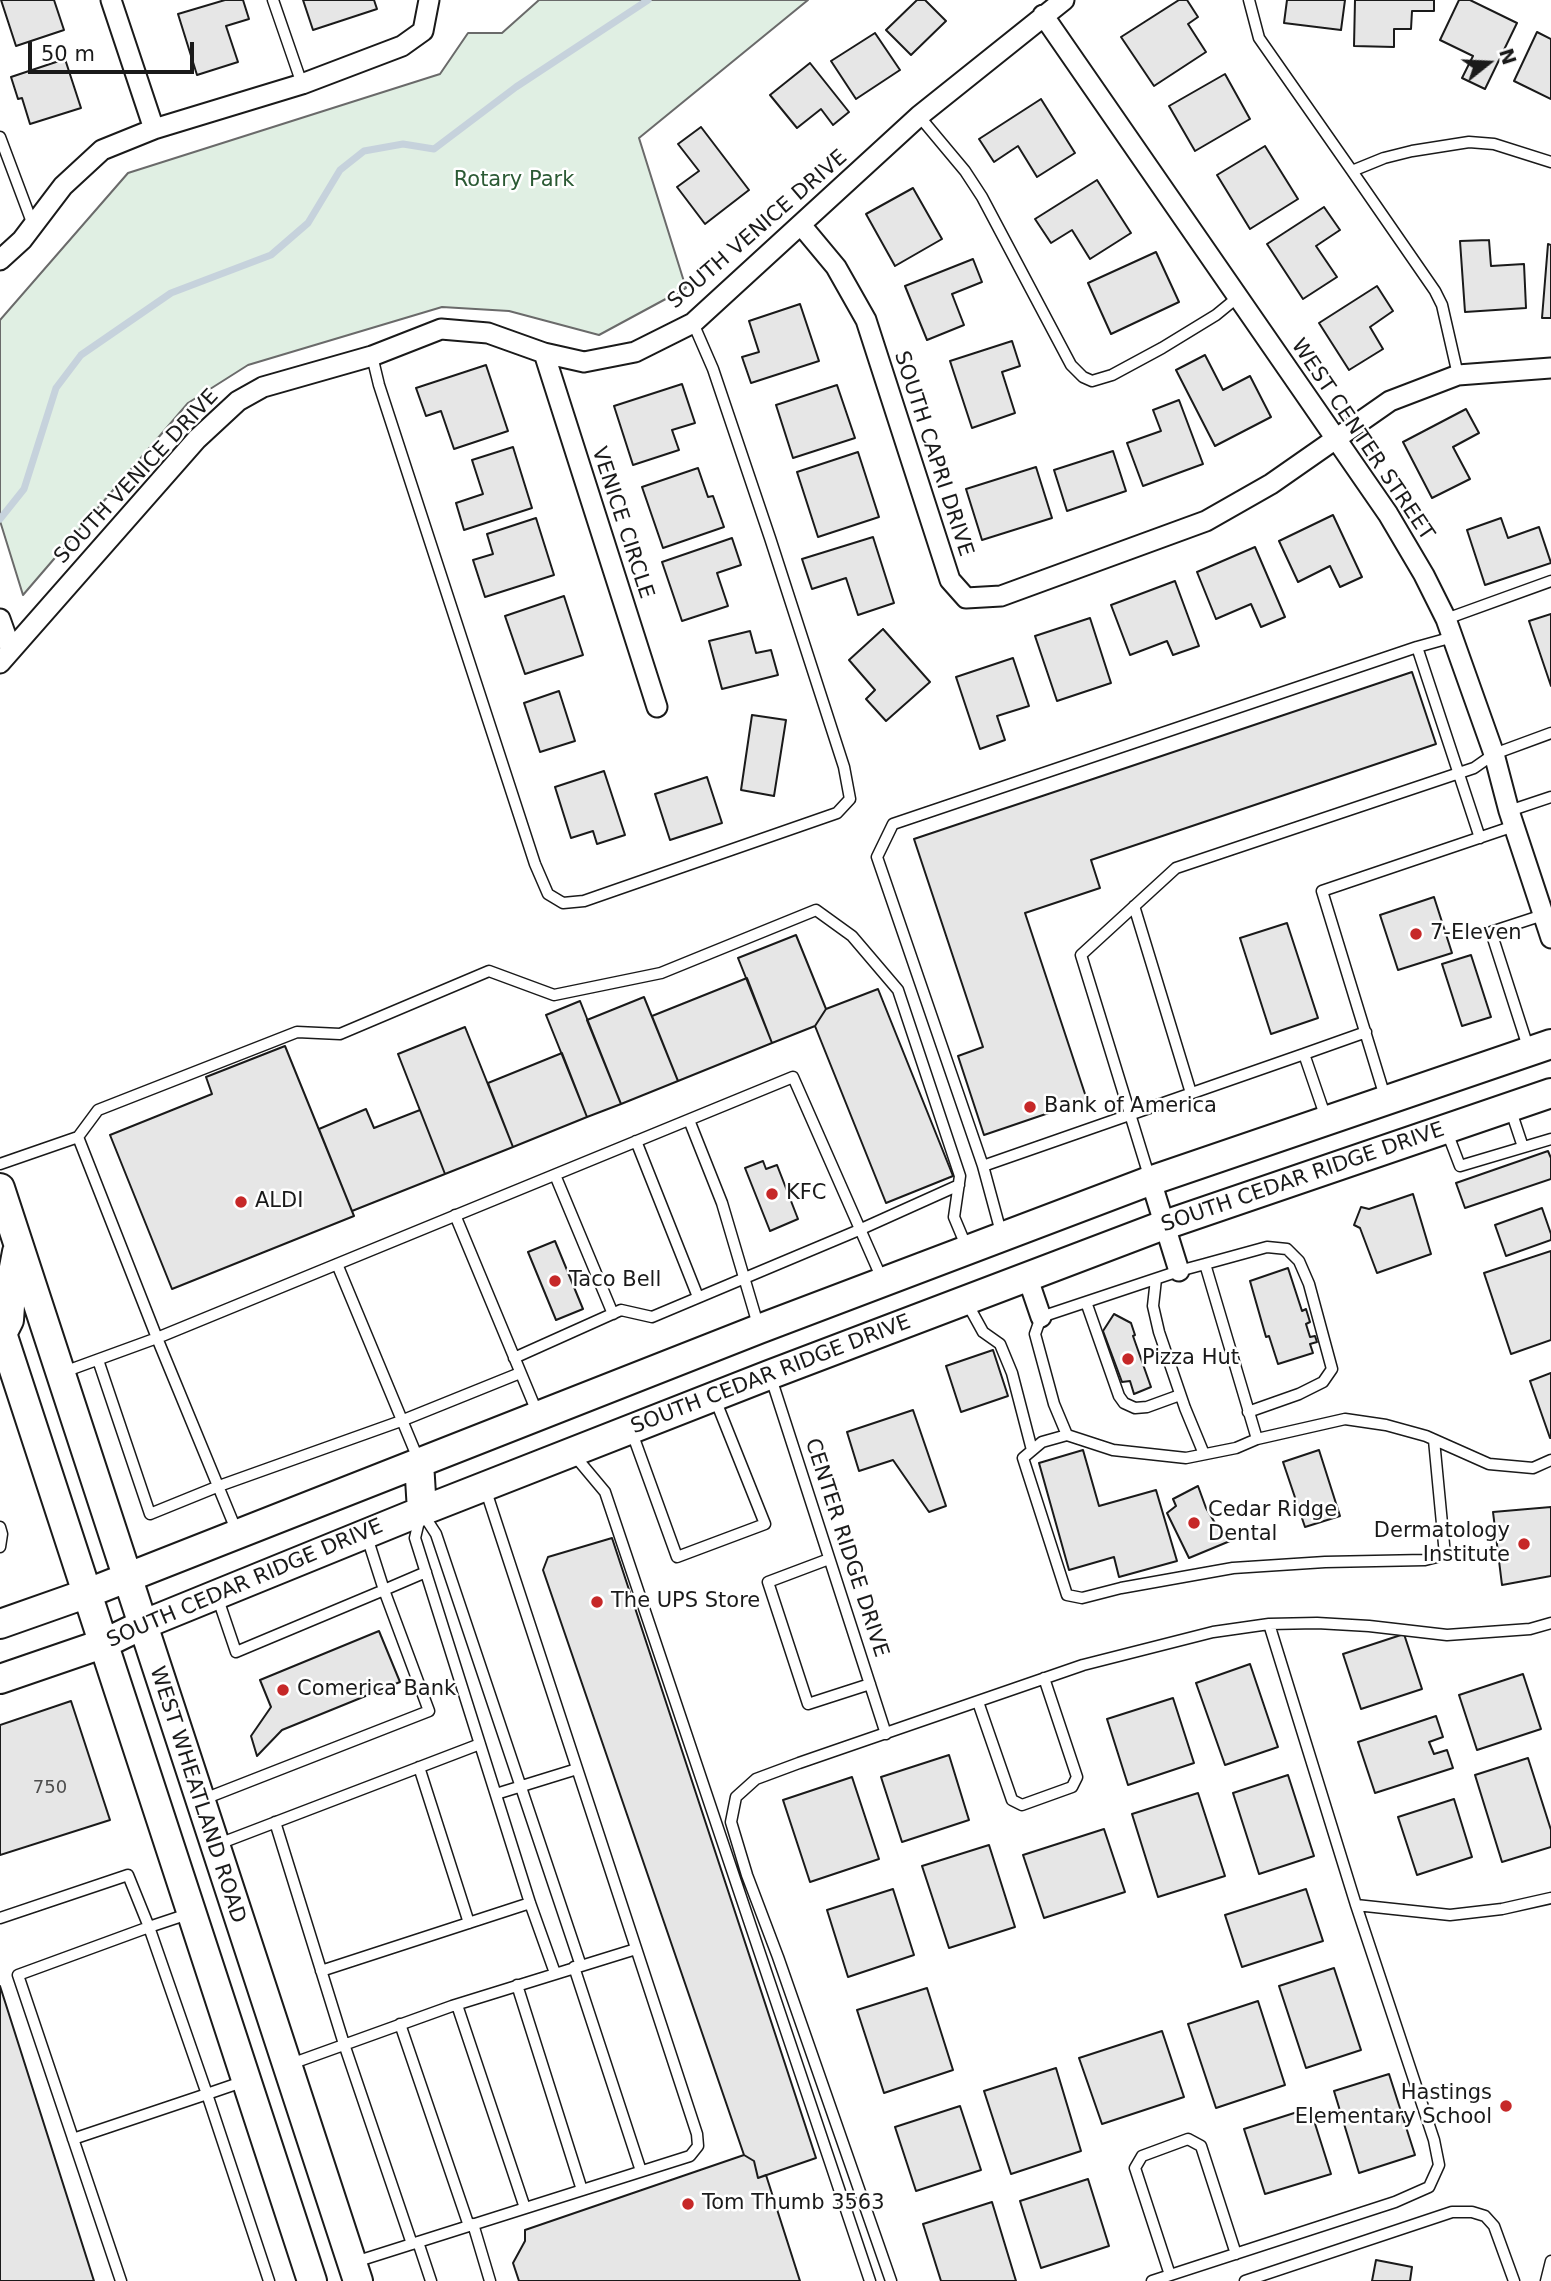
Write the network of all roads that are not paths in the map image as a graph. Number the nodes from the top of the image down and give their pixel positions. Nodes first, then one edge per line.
1 (111, 0) edge
2 (273, 0) edge
3 (429, 0) edge
4 (1064, 0) edge
5 (1249, 0) edge
6 (1043, 15) junction
7 (302, 83) junction
8 (919, 116) junction
9 (154, 129) junction
10 (0, 137) edge
11 (1551, 162) edge
12 (1352, 171) junction
13 (33, 226) junction
14 (801, 226) junction
15 (0, 260) edge
16 (1238, 297) junction
17 (693, 323) junction
18 (544, 353) junction
19 (372, 356) junction
20 (1551, 368) edge
21 (1458, 375) junction
22 (1337, 440) junction
23 (1551, 581) edge
24 (0, 619) edge
25 (1449, 628) junction
26 (1418, 647) junction
27 (6, 657) edge
28 (657, 707) dead end
29 (1551, 733) edge
30 (1494, 754) junction
31 (1460, 773) junction
32 (1551, 797) edge
33 (1512, 819) junction
34 (1480, 838) junction
35 (1134, 906) junction
36 (1543, 915) junction
37 (1551, 938) edge
38 (1366, 1032) junction
39 (1540, 1047) edge
40 (1304, 1054) junction
41 (1191, 1093) junction
42 (1551, 1093) edge
43 (1387, 1100) junction
44 (1510, 1107) junction
45 (1130, 1113) junction
46 (689, 1120) junction
47 (1327, 1120) junction
48 (1445, 1129) junction
49 (78, 1137) junction
50 (1551, 1139) edge
51 (636, 1141) junction
52 (1523, 1147) junction
53 (0, 1164) edge
54 (983, 1166) junction
55 (555, 1175) junction
56 (1151, 1181) junction
57 (959, 1185) junction
58 (0, 1188) edge
59 (455, 1215) junction
60 (1166, 1224) junction
61 (859, 1230) junction
62 (1002, 1237) junction
63 (19, 1245) junction
64 (968, 1250) junction
65 (337, 1264) junction
66 (1205, 1264) junction
67 (1179, 1271) junction
68 (745, 1276) junction
69 (1027, 1276) junction
70 (1156, 1279) junction
71 (883, 1282) junction
72 (698, 1297) junction
73 (965, 1300) junction
74 (1086, 1302) junction
75 (612, 1314) junction
76 (1041, 1317) junction
77 (759, 1329) junction
78 (1, 1332) edge
79 (157, 1338) junction
80 (514, 1358) junction
81 (98, 1360) junction
82 (61, 1373) junction
83 (520, 1373) junction
84 (769, 1375) junction
85 (1180, 1395) junction
86 (713, 1397) junction
87 (1248, 1412) junction
88 (538, 1415) junction
89 (401, 1421) junction
90 (631, 1429) junction
91 (1067, 1435) junction
92 (1257, 1439) junction
93 (1434, 1440) junction
94 (1032, 1450) junction
95 (572, 1453) junction
96 (1204, 1454) junction
97 (1551, 1461) edge
98 (419, 1462) junction
99 (219, 1486) junction
100 (485, 1487) junction
101 (422, 1511) junction
102 (0, 1527) edge
103 (237, 1533) junction
104 (366, 1533) junction
105 (0, 1547) edge
106 (829, 1559) junction
107 (426, 1572) junction
108 (127, 1576) junction
109 (384, 1590) junction
110 (88, 1593) junction
111 (217, 1595) junction
112 (1551, 1623) edge
113 (0, 1624) edge
114 (1269, 1624) junction
115 (142, 1625) junction
116 (105, 1643) junction
117 (1044, 1678) junction
118 (0, 1679) edge
119 (870, 1684) junction
120 (978, 1702) junction
121 (886, 1734) junction
122 (481, 1744) junction
123 (419, 1767) junction
124 (577, 1769) junction
125 (520, 1786) junction
126 (496, 1794) junction
127 (199, 1800) junction
128 (275, 1822) junction
129 (215, 1846) junction
130 (1551, 1898) edge
131 (530, 1903) junction
132 (1356, 1905) junction
133 (192, 1913) junction
134 (0, 1917) edge
135 (469, 1923) junction
136 (149, 1927) junction
137 (636, 1949) junction
138 (578, 1966) junction
139 (321, 1971) junction
140 (555, 1973) junction
141 (517, 1985) junction
142 (457, 2005) junction
143 (400, 2024) junction
144 (344, 2044) junction
145 (286, 2065) junction
146 (246, 2081) junction
147 (207, 2094) junction
148 (73, 2139) junction
149 (641, 2171) junction
150 (582, 2190) junction
151 (526, 2208) junction
152 (471, 2225) junction
153 (415, 2243) junction
154 (1236, 2254) junction
155 (1551, 2261) edge
156 (355, 2272) edge
157 (1170, 2275) junction
158 (309, 2280) edge
159 (121, 2281) edge
160 (269, 2281) edge
161 (430, 2281) edge
162 (490, 2281) edge
163 (870, 2281) edge
164 (891, 2281) edge
165 (1152, 2281) edge
166 (1245, 2281) edge
167 (1514, 2281) edge
168 (1546, 2281) edge

1 - 9 street
2 - 7 lane
3 - 7 street
4 - 6 street, SOUTH VENICE DRIVE
5 - 12 lane
6 - 8 street, SOUTH VENICE DRIVE
6 - 16 street, WEST CENTER STREET
7 - 9 street
8 - 14 street, SOUTH VENICE DRIVE
8 - 16 lane
9 - 13 street
10 - 13 lane
11 - 12 lane
12 - 21 lane
13 - 15 street
14 - 17 street, SOUTH VENICE DRIVE
14 - 22 street, SOUTH CAPRI DRIVE
16 - 22 street, WEST CENTER STREET
17 - 18 street, SOUTH VENICE DRIVE
17 - 19 lane
18 - 19 street, SOUTH VENICE DRIVE
18 - 28 street, VENICE CIRCLE
19 - 27 street, SOUTH VENICE DRIVE
20 - 21 street
21 - 22 street
22 - 25 street, WEST CENTER STREET
23 - 25 lane
24 - 27 street
25 - 26 lane
25 - 30 street, WEST CENTER STREET
26 - 31 lane
26 - 54 lane
29 - 30 lane
30 - 31 lane
30 - 33 street, WEST CENTER STREET
31 - 34 lane
31 - 35 lane
32 - 33 lane
33 - 34 lane
33 - 36 street, WEST CENTER STREET
34 - 38 lane
35 - 41 lane
35 - 45 lane
36 - 37 street, WEST CENTER STREET
36 - 39 lane
38 - 40 lane
38 - 43 lane
39 - 43 main road
40 - 41 lane
40 - 47 lane
41 - 45 lane
42 - 44 main road, SOUTH CEDAR RIDGE DRIVE
43 - 47 main road
44 - 48 main road, SOUTH CEDAR RIDGE DRIVE
44 - 52 lane
45 - 54 lane
45 - 56 lane
46 - 51 lane
46 - 61 lane
46 - 68 lane
47 - 56 main road
48 - 52 lane
48 - 60 main road, SOUTH CEDAR RIDGE DRIVE
49 - 53 lane
49 - 57 lane
49 - 79 lane
50 - 52 lane
51 - 55 lane
51 - 72 lane
54 - 62 lane
55 - 59 lane
55 - 75 lane
56 - 60 street
56 - 62 main road
57 - 61 lane
57 - 64 lane
58 - 63 main road, WEST WHEATLAND ROAD
59 - 65 lane
59 - 80 lane
60 - 67 street
60 - 69 main road, SOUTH CEDAR RIDGE DRIVE
61 - 68 lane
61 - 71 lane
62 - 64 main road
63 - 78 main road
63 - 82 main road, WEST WHEATLAND ROAD
64 - 71 main road
65 - 79 lane
65 - 89 lane
66 - 67 lane
66 - 87 lane
66 - 87 lane
67 - 70 lane
68 - 72 lane
68 - 77 lane
69 - 73 main road, SOUTH CEDAR RIDGE DRIVE
69 - 76 street
70 - 74 lane
70 - 85 lane
71 - 77 main road
72 - 75 lane
73 - 84 main road, SOUTH CEDAR RIDGE DRIVE
73 - 94 lane
74 - 76 lane
74 - 85 lane
75 - 80 lane
76 - 91 lane
77 - 84 main road
77 - 88 main road
78 - 110 main road, WEST WHEATLAND ROAD
79 - 81 lane
79 - 99 lane
80 - 83 lane
81 - 82 lane
81 - 99 lane
82 - 108 main road, WEST WHEATLAND ROAD
83 - 88 lane
83 - 89 lane
84 - 86 main road, SOUTH CEDAR RIDGE DRIVE
84 - 106 lane, CENTER RIDGE DRIVE
85 - 96 lane
86 - 90 main road, SOUTH CEDAR RIDGE DRIVE
86 - 90 lane
87 - 92 lane
88 - 98 main road
89 - 98 lane
89 - 99 lane
90 - 95 main road, SOUTH CEDAR RIDGE DRIVE
91 - 94 lane
91 - 96 lane
92 - 93 lane
92 - 96 lane
93 - 94 lane
93 - 97 lane
95 - 100 main road, SOUTH CEDAR RIDGE DRIVE
95 - 163 lane
98 - 101 main road
98 - 103 main road
99 - 103 lane
100 - 101 main road, SOUTH CEDAR RIDGE DRIVE
100 - 124 lane
101 - 104 main road, SOUTH CEDAR RIDGE DRIVE
101 - 107 lane
101 - 125 lane
102 - 105 lane
103 - 108 main road
104 - 109 lane
104 - 111 main road, SOUTH CEDAR RIDGE DRIVE
106 - 119 lane, CENTER RIDGE DRIVE
106 - 119 lane
107 - 109 lane
107 - 122 lane
108 - 110 main road
108 - 115 main road, WEST WHEATLAND ROAD
109 - 111 lane
109 - 127 lane
110 - 113 main road
110 - 116 main road, WEST WHEATLAND ROAD
111 - 115 main road, SOUTH CEDAR RIDGE DRIVE
112 - 114 lane
114 - 117 lane
114 - 132 lane
115 - 116 main road, SOUTH CEDAR RIDGE DRIVE
115 - 127 main road, WEST WHEATLAND ROAD
116 - 118 main road, SOUTH CEDAR RIDGE DRIVE
116 - 133 main road, WEST WHEATLAND ROAD
117 - 120 lane
117 - 120 lane
119 - 121 lane, CENTER RIDGE DRIVE
120 - 121 lane
121 - 164 lane
122 - 123 lane
122 - 126 lane
123 - 128 lane
123 - 135 lane
124 - 125 lane
124 - 137 lane
125 - 126 lane
125 - 138 lane
126 - 131 lane
127 - 129 main road, WEST WHEATLAND ROAD
128 - 129 lane
128 - 139 lane
129 - 145 main road, WEST WHEATLAND ROAD
130 - 132 lane
131 - 135 lane
131 - 140 lane
132 - 154 lane
133 - 136 lane
133 - 146 main road, WEST WHEATLAND ROAD
134 - 136 lane
135 - 139 lane
136 - 147 lane
136 - 148 lane
137 - 138 lane
137 - 149 lane
138 - 140 lane
138 - 149 lane
139 - 144 lane
140 - 141 lane
141 - 142 lane
141 - 150 lane
142 - 143 lane
142 - 151 lane
143 - 144 lane
143 - 152 lane
144 - 145 lane
144 - 153 lane
145 - 146 main road
145 - 156 main road, WEST WHEATLAND ROAD
146 - 147 lane
146 - 158 main road, WEST WHEATLAND ROAD
147 - 148 lane
147 - 160 lane
148 - 159 lane
149 - 150 lane
150 - 151 lane
151 - 152 lane
152 - 153 lane
152 - 162 lane
153 - 156 lane
153 - 161 lane
154 - 157 lane
154 - 157 lane
155 - 168 lane
157 - 165 lane
166 - 167 lane

